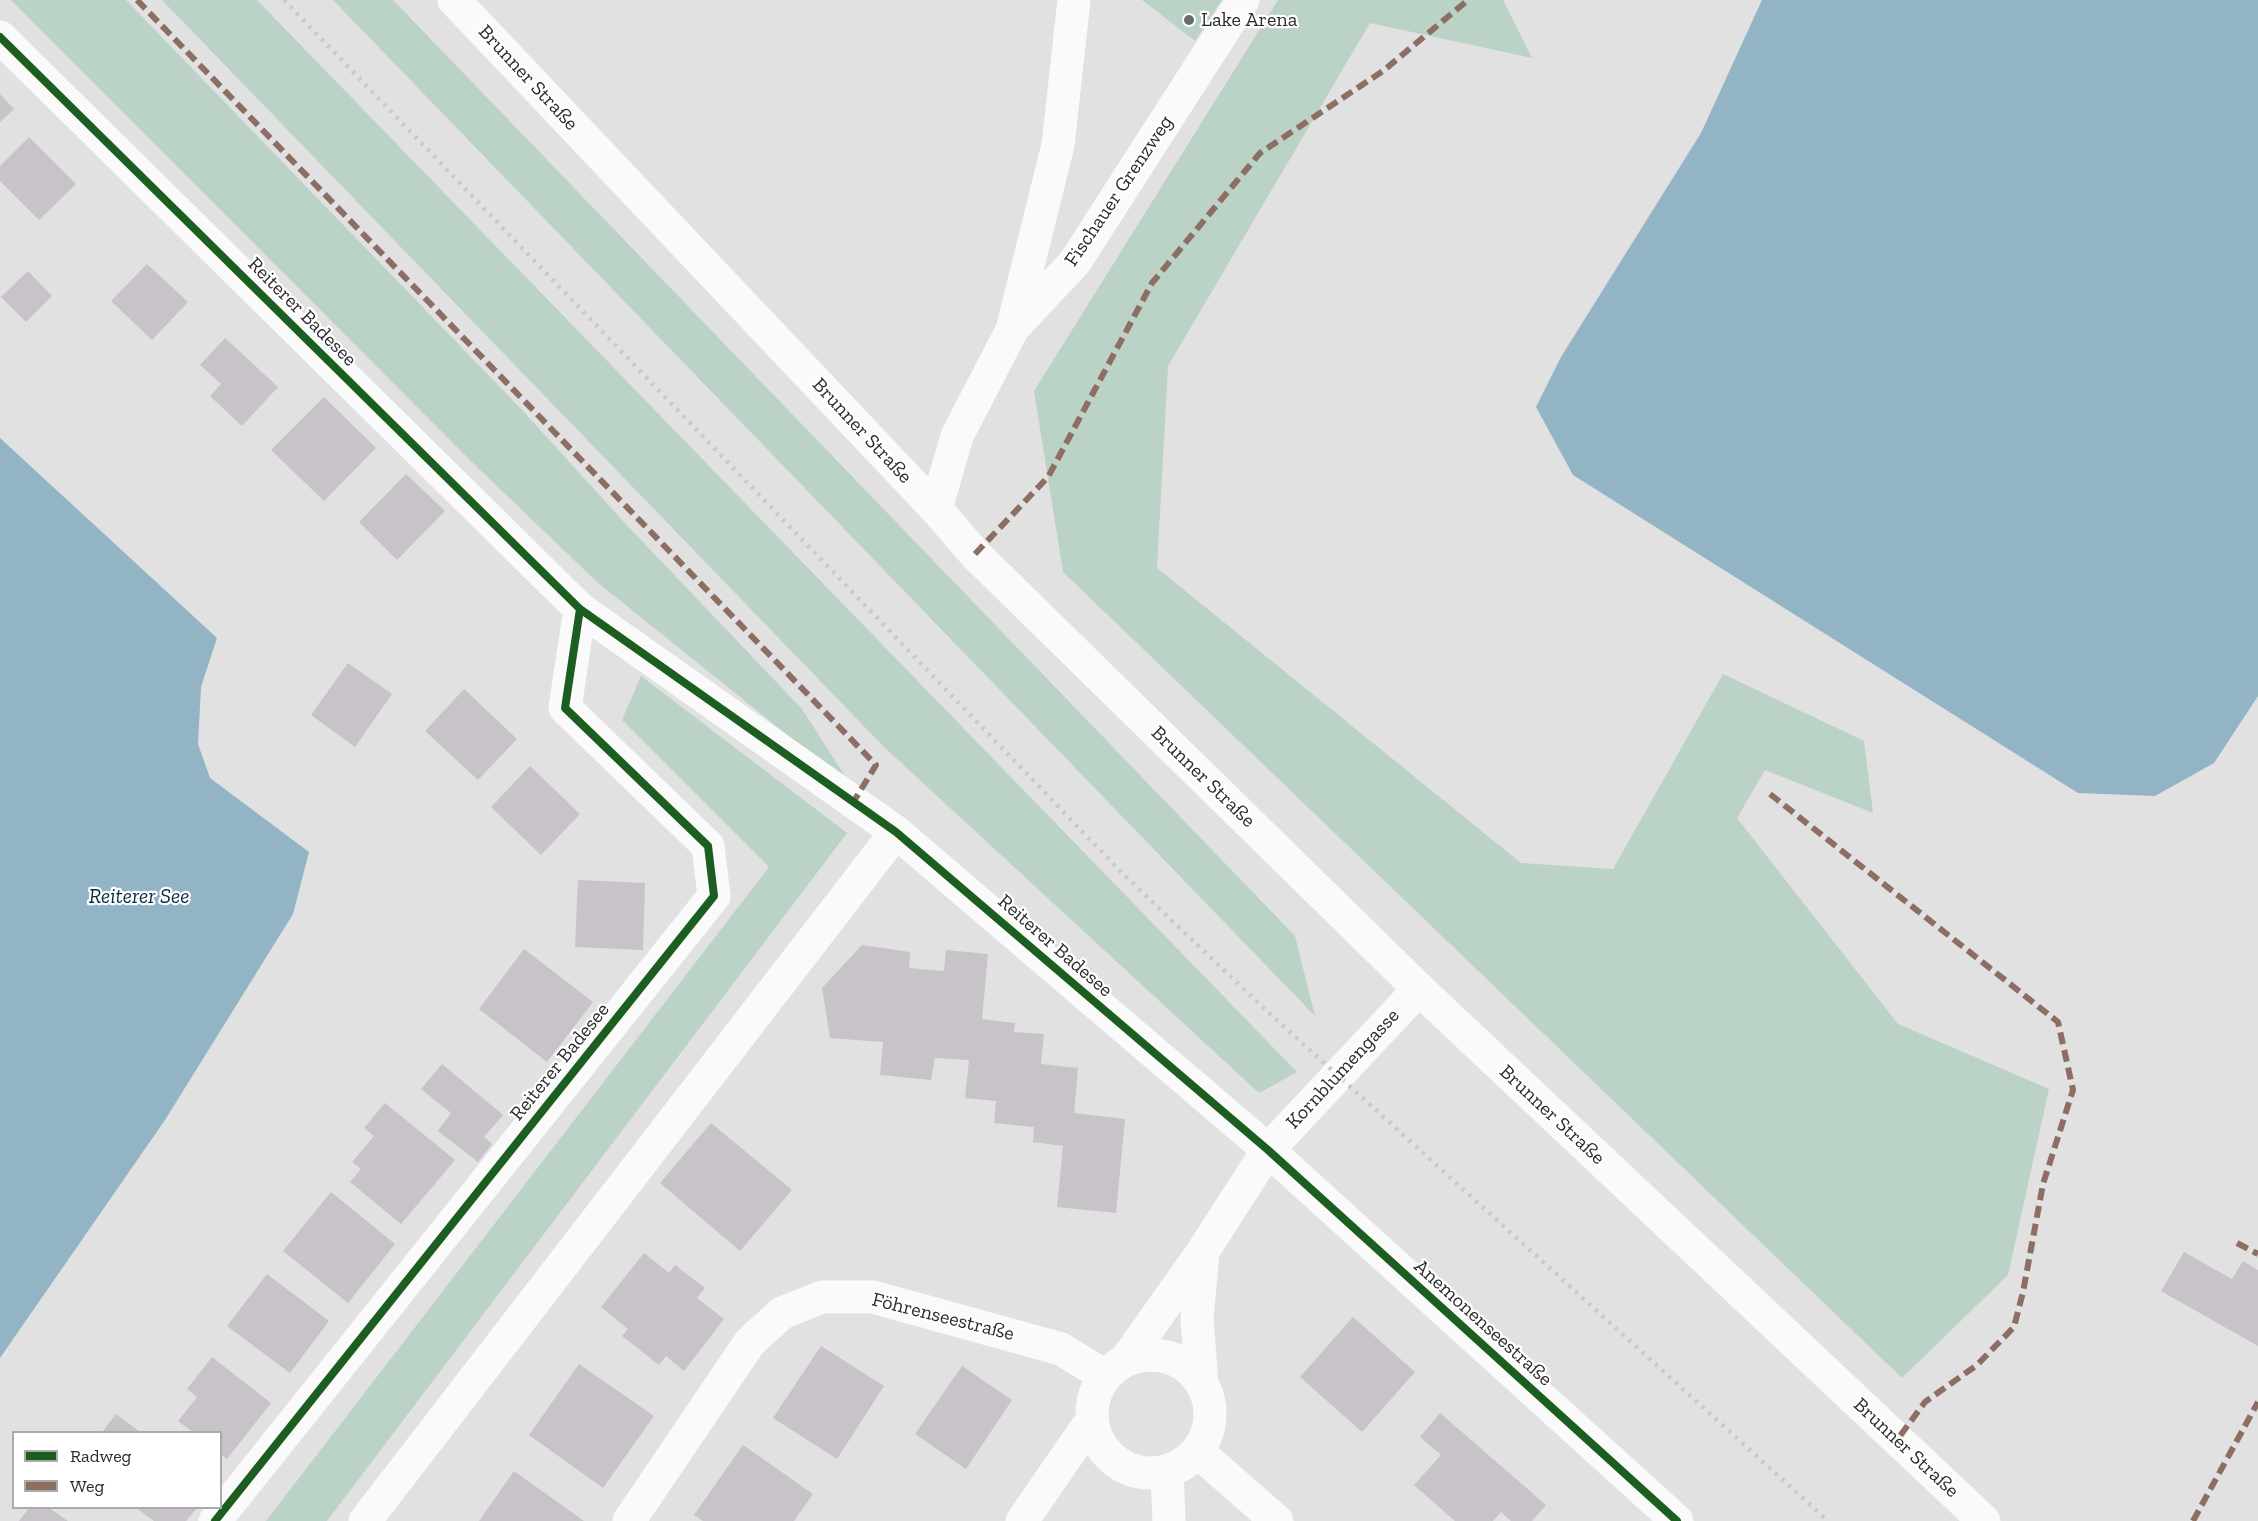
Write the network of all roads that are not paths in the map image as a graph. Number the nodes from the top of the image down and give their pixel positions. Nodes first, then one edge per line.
1 (454, 0) edge
2 (1074, 0) edge
3 (1243, 0) edge
4 (0, 37) edge
5 (1012, 328) junction
6 (936, 509) junction
7 (580, 609) junction
8 (896, 831) junction
9 (1419, 989) junction
10 (1268, 1150) junction
11 (1203, 1251) junction
12 (1115, 1368) junction
13 (1202, 1384) junction
14 (1091, 1421) junction
15 (1198, 1452) junction
16 (1167, 1473) junction
17 (215, 1521) edge
18 (365, 1521) edge
19 (629, 1521) edge
20 (1022, 1521) edge
21 (1169, 1521) edge
22 (1277, 1521) edge
23 (1677, 1521) edge
24 (1984, 1521) edge

1 - 6 street, Brunner Straße
2 - 5 street
3 - 5 street, Fischauer Grenzweg
4 - 7 street, Reiterer Badesee
5 - 6 street, Fischauer Grenzweg
6 - 9 street, Brunner Straße
7 - 8 street, Reiterer Badesee
7 - 17 street, Reiterer Badesee
8 - 10 street, Reiterer Badesee
8 - 18 street
9 - 10 street, Kornblumengasse
9 - 24 street, Brunner Straße
10 - 11 street, Kornblumengasse
10 - 23 street, Anemonenseestraße
11 - 12 street, Kornblumengasse
11 - 13 street
12 - 13 street
12 - 14 street
12 - 19 street, Föhrenseestraße
13 - 15 street
14 - 16 street
14 - 20 street
15 - 16 street
15 - 22 street
16 - 21 street

